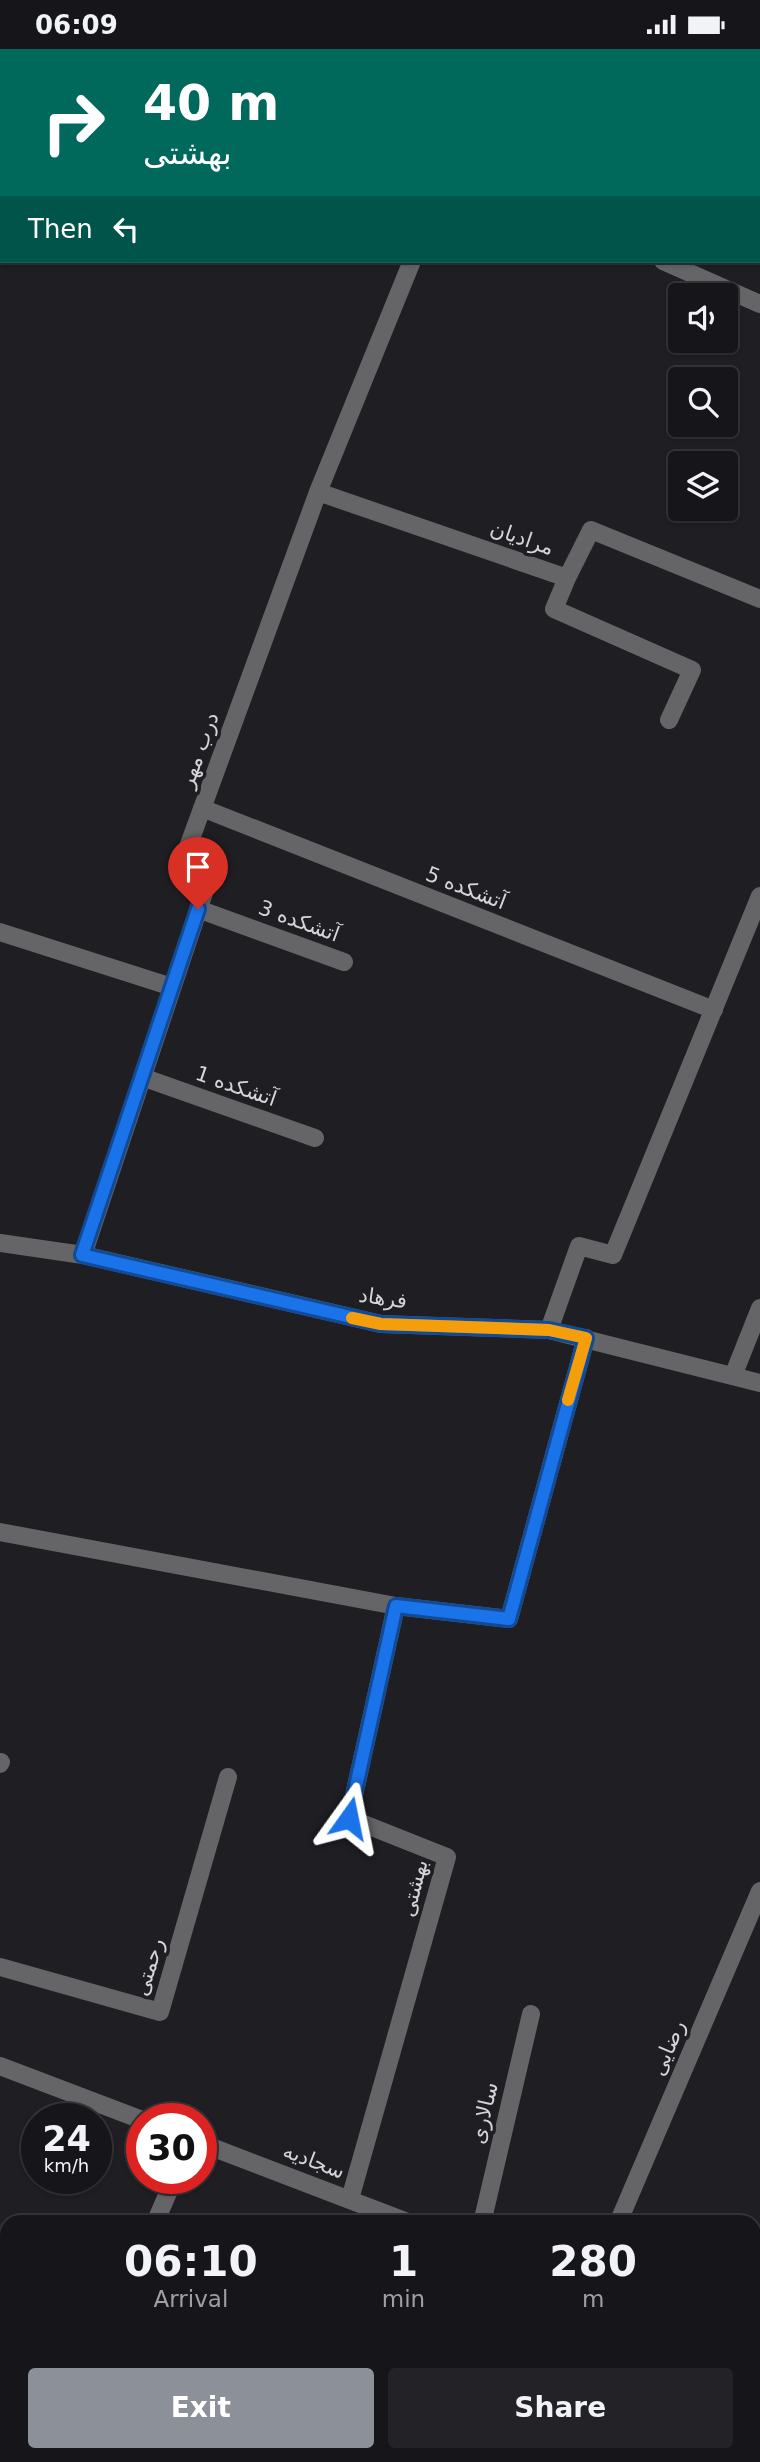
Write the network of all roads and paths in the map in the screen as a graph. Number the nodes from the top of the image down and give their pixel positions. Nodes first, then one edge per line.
1 (411, 263) edge
2 (668, 263) edge
3 (760, 304) edge
4 (318, 492) junction
5 (567, 578) junction
6 (760, 599) edge
7 (670, 720) dead end
8 (202, 809) junction
9 (760, 896) edge
10 (198, 909) junction
11 (0, 932) edge
12 (344, 962) dead end
13 (172, 987) junction
14 (715, 1010) junction
15 (142, 1077) junction
16 (315, 1138) dead end
17 (0, 1243) edge
18 (82, 1255) junction
19 (760, 1308) edge
20 (549, 1330) junction
21 (586, 1338) junction
22 (733, 1376) junction
23 (760, 1383) edge
24 (0, 1532) edge
25 (396, 1606) junction
26 (228, 1777) dead end
27 (760, 1891) edge
28 (0, 1968) edge
29 (531, 2014) dead end
30 (1, 2068) edge
31 (126, 2114) edge
32 (217, 2149) edge
33 (168, 2194) edge
34 (349, 2199) junction
35 (158, 2215) edge
36 (389, 2215) edge
37 (484, 2215) edge
38 (621, 2215) edge

1 - 4 street, درب مهر
2 - 3 street
4 - 5 street, مرادیان
4 - 8 street, درب مهر
5 - 6 street, مرادیان
5 - 7 street
8 - 10 street, درب مهر
8 - 14 street, آتشکده 5
9 - 14 street
10 - 12 street, آتشکده 3
10 - 13 street, درب مهر
11 - 13 street
13 - 15 street, درب مهر
14 - 20 street
15 - 16 street, آتشکده 1
15 - 18 street, درب مهر
17 - 18 street, فرهاد
18 - 20 street, فرهاد
19 - 22 street
20 - 21 street, فرهاد
21 - 22 street, فرهاد
21 - 25 street
22 - 23 street, فرهاد
24 - 25 street
25 - 34 street, بهشتی
26 - 28 street, رحمتی
27 - 38 street, رضایی
29 - 37 street, سالاری
30 - 31 street
32 - 34 street, سجادیه
33 - 35 street
34 - 36 street, سجادیه

